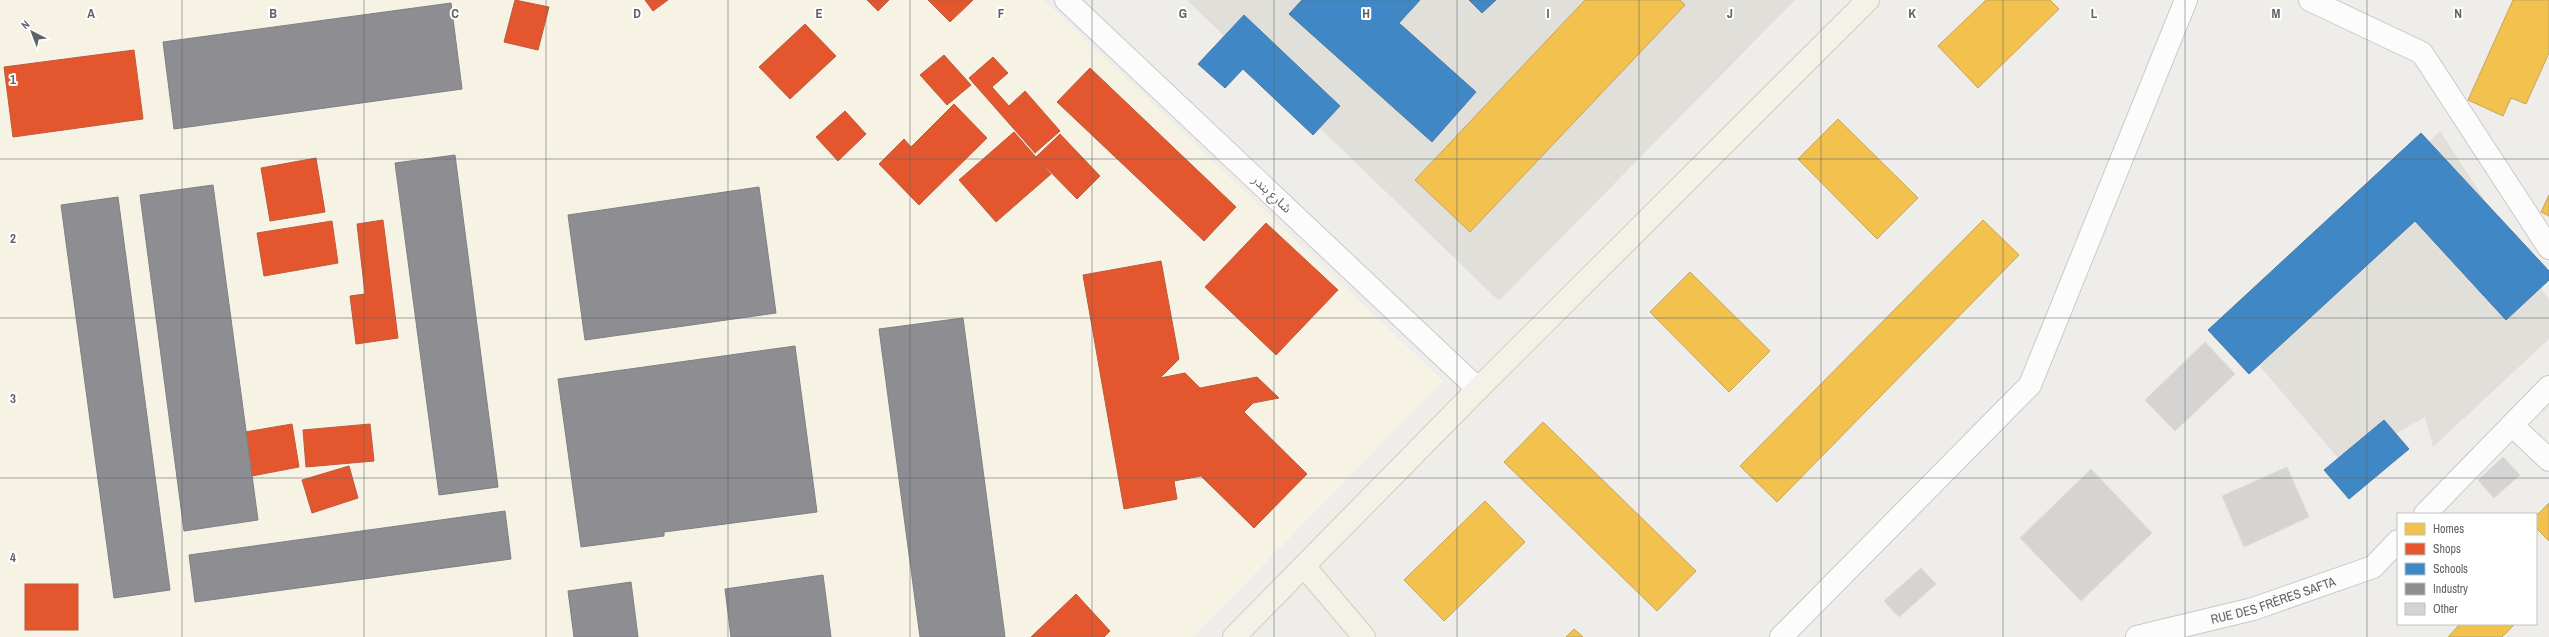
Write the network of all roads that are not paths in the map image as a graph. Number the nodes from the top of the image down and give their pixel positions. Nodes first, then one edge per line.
1 (1066, 0) edge
2 (1868, 0) edge
3 (2186, 0) edge
4 (2310, 0) edge
5 (2549, 248) edge
6 (2549, 387) edge
7 (1478, 389) junction
8 (2512, 425) junction
9 (2549, 460) edge
10 (2425, 513) edge
11 (2397, 542) edge
12 (1304, 566) junction
13 (1234, 637) edge
14 (1364, 637) edge
15 (1781, 637) edge
16 (2137, 637) edge

1 - 7 street, شارع بندر
2 - 7 main road
3 - 15 street
4 - 5 street
6 - 8 street
7 - 12 main road
8 - 9 street
8 - 10 street
11 - 16 street, RUE DES FRÈRES SAFTA
12 - 13 main road
12 - 14 main road

